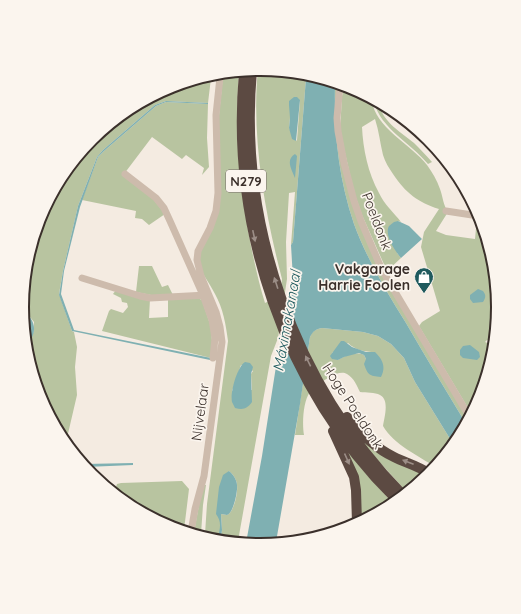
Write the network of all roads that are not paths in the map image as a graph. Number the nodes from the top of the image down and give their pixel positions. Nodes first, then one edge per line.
1 (244, 76) edge
2 (252, 76) edge
3 (220, 79) edge
4 (340, 90) edge
5 (126, 174) dead end
6 (446, 211) dead end
7 (473, 215) edge
8 (197, 260) junction
9 (188, 261) junction
10 (82, 278) dead end
11 (206, 295) junction
12 (213, 358) dead end
13 (326, 395) junction
14 (325, 411) junction
15 (467, 412) edge
16 (424, 471) edge
17 (400, 492) edge
18 (393, 496) edge
19 (358, 517) edge
20 (192, 528) edge

1 -> 14 highway, Hoge Poeldonk / N279
13 -> 2 highway, Hoge Poeldonk / N279
3 - 8 street
4 - 15 street, Poeldonk
5 - 9 street, Nijvelaar
6 - 7 street
8 - 9 street
8 - 11 street, Nijvelaar
9 - 11 street, Nijvelaar
10 - 11 street
11 - 12 street, Nijvelaar
11 - 20 street, Nijvelaar
16 -> 13 highway, N279
13 - 17 highway, Hoge Poeldonk / N279
14 - 18 highway, Hoge Poeldonk / N279
14 -> 19 highway, N279

